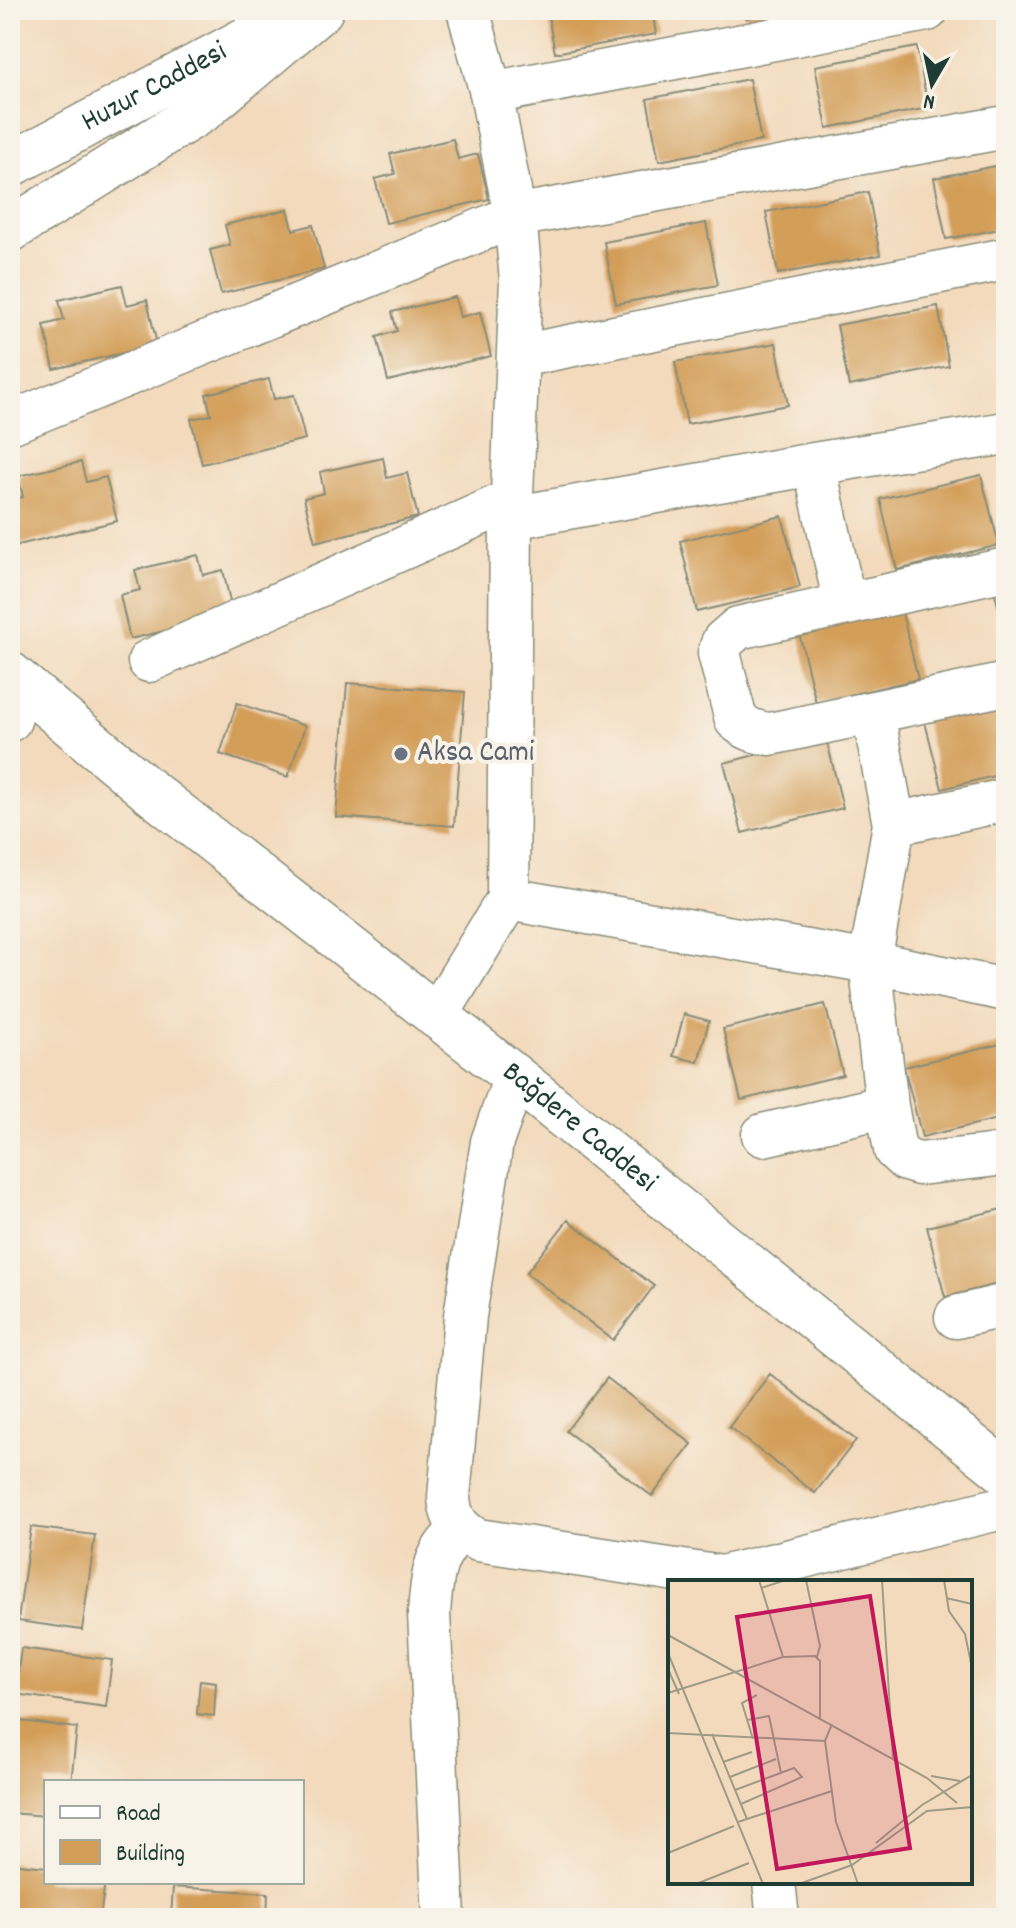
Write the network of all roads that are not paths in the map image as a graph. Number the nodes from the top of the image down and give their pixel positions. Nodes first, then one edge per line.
1 (300, 10) edge
2 (321, 10) edge
3 (468, 10) edge
4 (927, 10) edge
5 (491, 93) junction
6 (1006, 127) edge
7 (10, 165) edge
8 (515, 216) junction
9 (10, 230) edge
10 (1006, 259) edge
11 (519, 356) junction
12 (10, 423) edge
13 (1006, 433) edge
14 (814, 464) junction
15 (511, 509) junction
16 (1006, 569) edge
17 (845, 604) junction
18 (149, 661) dead end
19 (1006, 684) edge
20 (12, 700) edge
21 (873, 713) junction
22 (1006, 800) edge
23 (894, 824) junction
24 (508, 899) junction
25 (870, 962) junction
26 (1006, 990) edge
27 (436, 1017) junction
28 (515, 1077) junction
29 (887, 1106) junction
30 (763, 1135) dead end
31 (1006, 1154) edge
32 (1006, 1305) edge
33 (956, 1317) dead end
34 (1006, 1473) edge
35 (1006, 1507) edge
36 (462, 1530) junction
37 (722, 1580) edge
38 (774, 1884) edge
39 (444, 1918) edge
40 (778, 1918) edge

1 - 7 main road, Huzur Caddesi
2 - 9 main road
3 - 5 street
4 - 5 street
5 - 8 street
6 - 8 street
8 - 11 street
8 - 12 street
10 - 11 street
11 - 15 street
13 - 14 street
14 - 15 street
14 - 17 street
15 - 18 street
15 - 24 street
16 - 17 street
17 - 21 street
19 - 21 street
20 - 27 main road, Bağdere Caddesi
21 - 23 street
22 - 23 street
23 - 25 street
24 - 25 street
24 - 27 street
25 - 26 street
25 - 29 street
27 - 28 main road, Bağdere Caddesi
28 - 34 main road, Bağdere Caddesi
28 - 36 street
29 - 30 street
29 - 31 street
32 - 33 street
35 - 37 street
36 - 37 street
36 - 39 street
38 - 40 street

